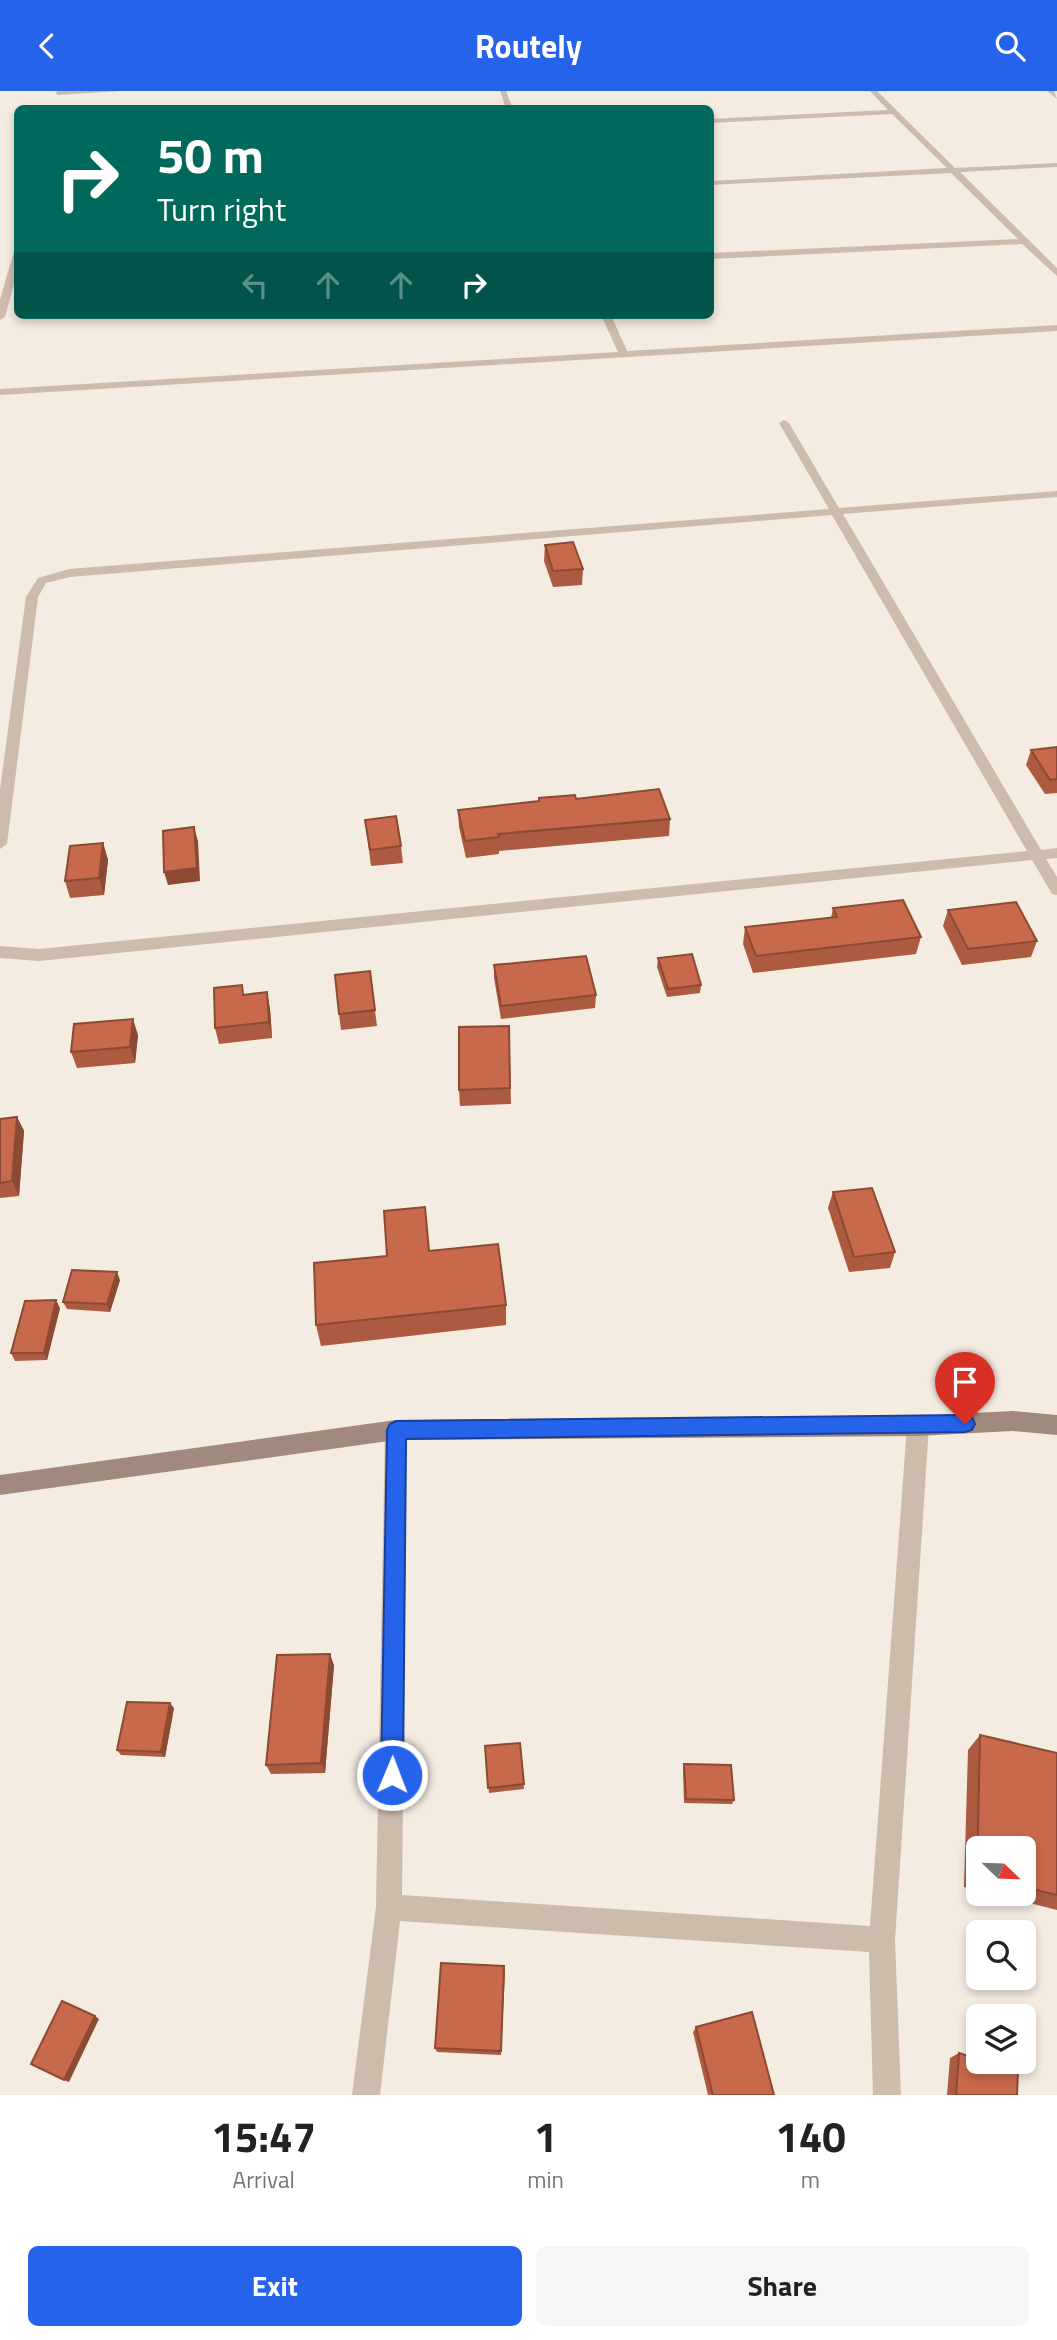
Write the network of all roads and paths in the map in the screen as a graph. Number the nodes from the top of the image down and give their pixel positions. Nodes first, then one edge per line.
1 (116, 91) edge
2 (873, 91) edge
3 (1050, 91) edge
4 (58, 95) edge
5 (1057, 97) edge
6 (893, 112) junction
7 (714, 121) edge
8 (1057, 165) edge
9 (951, 171) junction
10 (714, 183) edge
11 (1023, 241) junction
12 (714, 256) edge
13 (1057, 273) edge
14 (13, 291) edge
15 (0, 317) edge
16 (608, 319) edge
17 (1057, 328) edge
18 (624, 354) junction
19 (0, 392) edge
20 (784, 423) dead end
21 (1057, 494) edge
22 (834, 511) junction
23 (0, 843) edge
24 (1057, 853) edge
25 (1038, 856) junction
26 (1057, 890) edge
27 (0, 952) edge
28 (1057, 1425) edge
29 (919, 1426) junction
30 (396, 1430) junction
31 (0, 1485) edge
32 (389, 1907) junction
33 (882, 1940) junction
34 (366, 2095) edge
35 (887, 2095) edge

1 - 4 street
2 - 6 street
3 - 5 street
6 - 7 street
6 - 9 street
8 - 9 street
9 - 10 street
9 - 11 street
11 - 12 street
11 - 13 street
14 - 15 street
16 - 18 street
17 - 18 street
18 - 19 street
20 - 22 street
21 - 22 street
22 - 23 street
22 - 25 street
24 - 25 street
25 - 26 street
25 - 27 street
28 - 29 street
29 - 30 street
29 - 33 street
30 - 31 street
30 - 32 street
32 - 33 street
32 - 34 street
33 - 35 street

